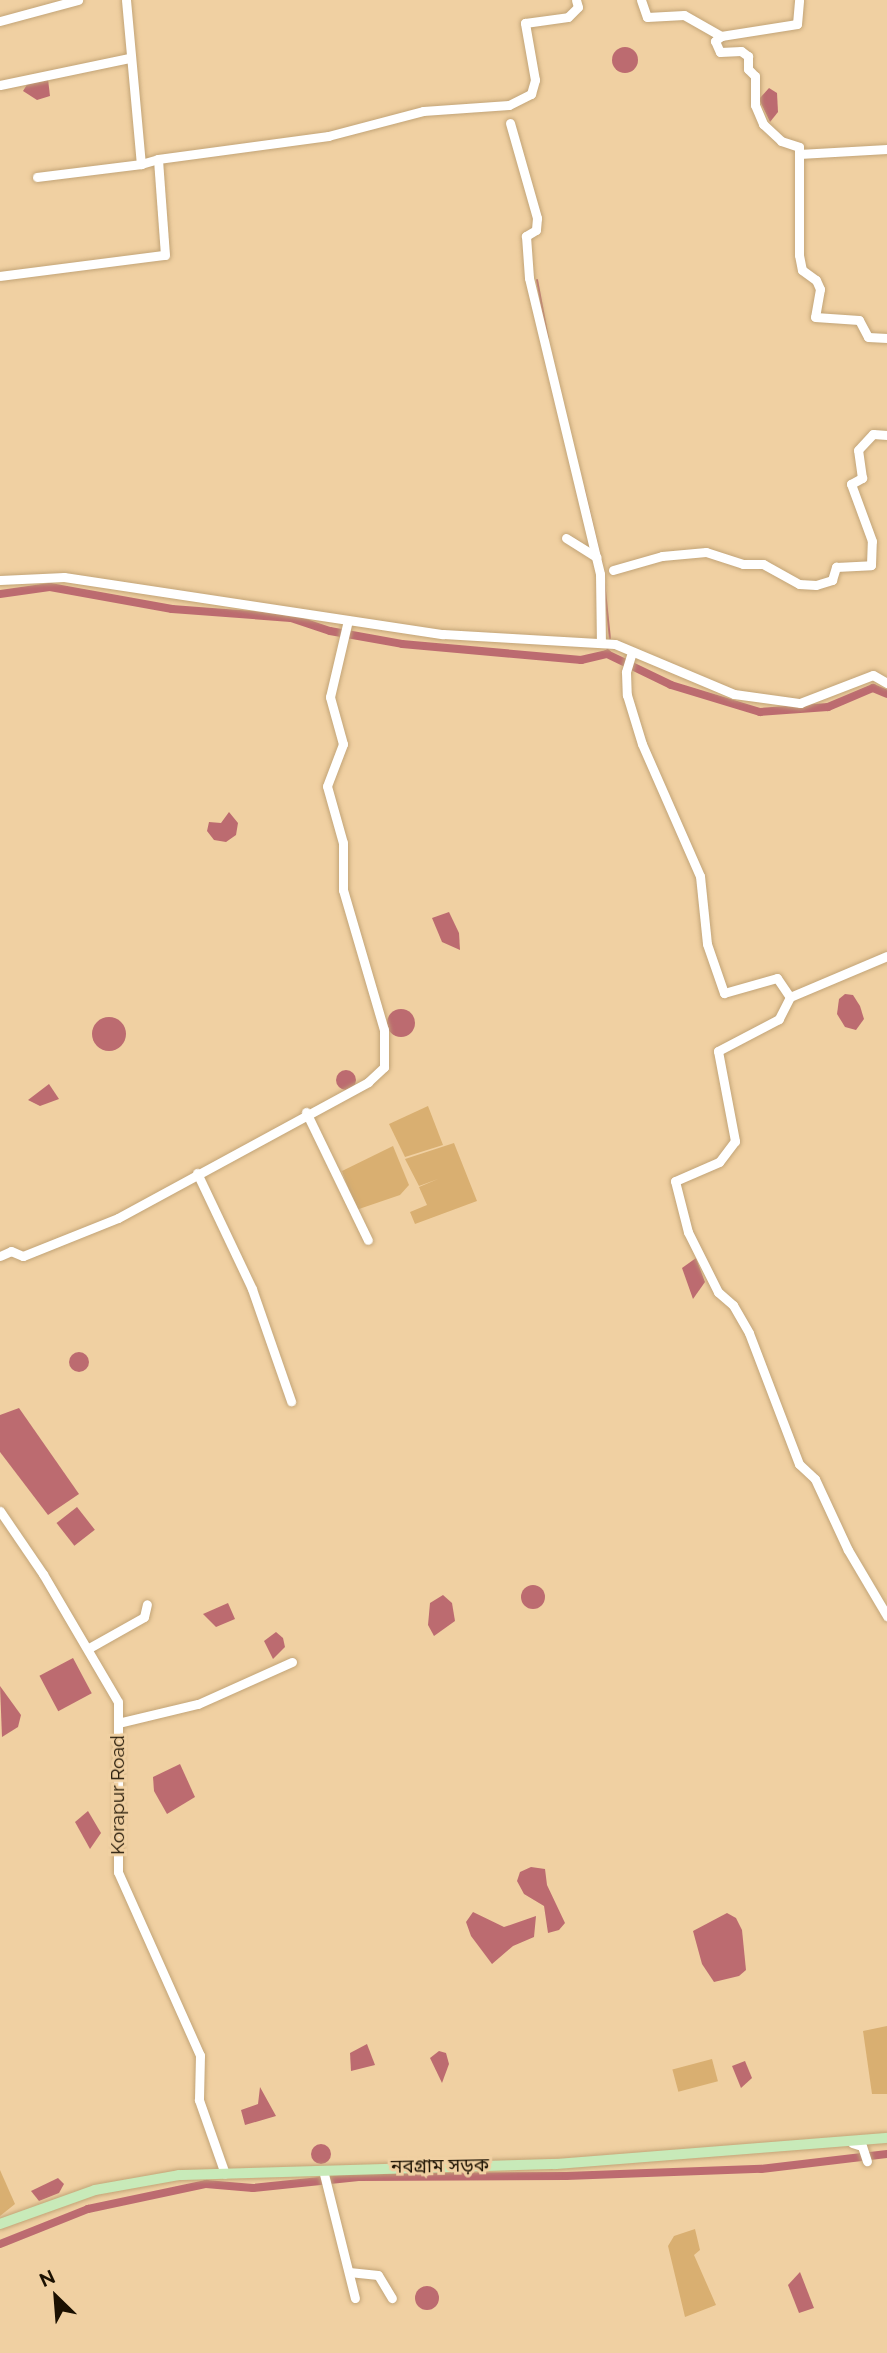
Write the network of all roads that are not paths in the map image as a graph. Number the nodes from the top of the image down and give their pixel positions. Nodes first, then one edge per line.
1 (78, 0) edge
2 (126, 0) edge
3 (576, 0) edge
4 (640, 0) edge
5 (799, 0) edge
6 (0, 21) edge
7 (721, 36) junction
8 (129, 58) junction
9 (0, 85) edge
10 (510, 123) dead end
11 (887, 149) edge
12 (799, 154) junction
13 (158, 159) junction
14 (141, 164) junction
15 (37, 177) dead end
16 (0, 276) edge
17 (887, 338) edge
18 (887, 435) edge
19 (566, 538) dead end
20 (596, 556) junction
21 (612, 570) dead end
22 (0, 580) edge
23 (347, 624) junction
24 (601, 642) junction
25 (631, 656) junction
26 (887, 683) edge
27 (887, 956) edge
28 (790, 997) junction
29 (306, 1112) junction
30 (197, 1173) junction
31 (368, 1240) dead end
32 (0, 1256) edge
33 (291, 1401) dead end
34 (0, 1511) edge
35 (147, 1604) dead end
36 (887, 1616) edge
37 (89, 1648) junction
38 (292, 1662) dead end
39 (118, 1723) junction
40 (887, 2138) edge
41 (847, 2142) junction
42 (867, 2161) dead end
43 (323, 2170) junction
44 (225, 2174) junction
45 (0, 2224) edge
46 (349, 2272) junction
47 (355, 2298) dead end
48 (392, 2298) dead end

1 - 6 street
2 - 8 street
3 - 13 street
4 - 7 street
5 - 7 street
7 - 12 street
8 - 9 street
8 - 14 street
10 - 20 street
11 - 12 street
12 - 17 street
13 - 14 street
13 - 16 street
14 - 15 street
18 - 21 street
19 - 20 street
20 - 24 street
22 - 23 street
23 - 24 street
23 - 29 street
24 - 25 street
25 - 26 street
25 - 28 street
27 - 28 street
28 - 36 street
29 - 30 street
29 - 31 street
30 - 32 street
30 - 33 street
34 - 37 street, Korapur Road
35 - 37 street
37 - 39 street, Korapur Road
38 - 39 street
39 - 44 street, Korapur Road
40 - 41 main road, নবগ্রাম সড়ক
41 - 42 street
41 - 43 main road, নবগ্রাম সড়ক
43 - 44 main road, নবগ্রাম সড়ক
43 - 46 street
44 - 45 main road, নবগ্রাম সড়ক
46 - 47 street
46 - 48 street

